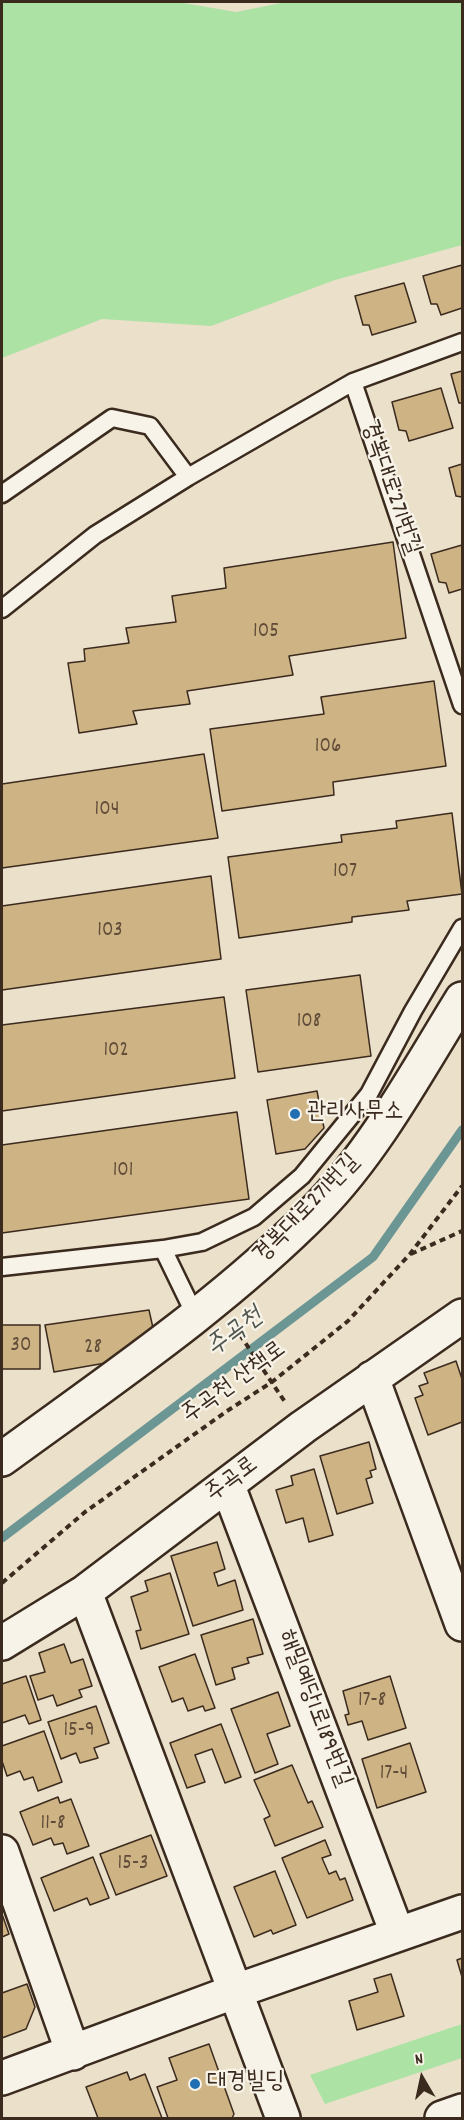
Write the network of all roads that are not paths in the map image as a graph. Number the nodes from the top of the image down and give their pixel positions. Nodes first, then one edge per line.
1 (462, 342) edge
2 (353, 382) junction
3 (188, 477) junction
4 (2, 494) edge
5 (2, 609) edge
6 (462, 705) edge
7 (462, 928) edge
8 (462, 999) edge
9 (163, 1249) junction
10 (2, 1267) edge
11 (207, 1309) junction
12 (462, 1316) edge
13 (372, 1378) junction
14 (2, 1459) edge
15 (228, 1486) junction
16 (86, 1592) junction
17 (462, 1624) edge
18 (2, 1643) edge
19 (2, 1852) edge
20 (462, 1912) edge
21 (397, 1933) junction
22 (236, 1991) junction
23 (73, 2053) junction
24 (2, 2078) edge
25 (462, 2111) edge
26 (283, 2118) edge
27 (442, 2118) edge

1 - 2 lane
2 - 3 lane
2 - 6 lane, 경복대로271번길
3 - 4 lane
3 - 5 lane
7 - 9 lane, 경복대로271번길
8 - 11 street, 경복대로271번길
9 - 10 lane, 경복대로271번길
9 - 11 lane
11 - 14 street, 경복대로271번길
12 - 13 street, 주곡로
13 - 15 street, 주곡로
13 - 17 street
15 - 16 street, 주곡로
15 - 21 street, 해밀예당1로189번길
16 - 18 street, 주곡로
16 - 22 street
19 - 23 street
20 - 21 street
21 - 22 street
22 - 23 street
22 - 26 street
23 - 24 street
25 - 27 street

